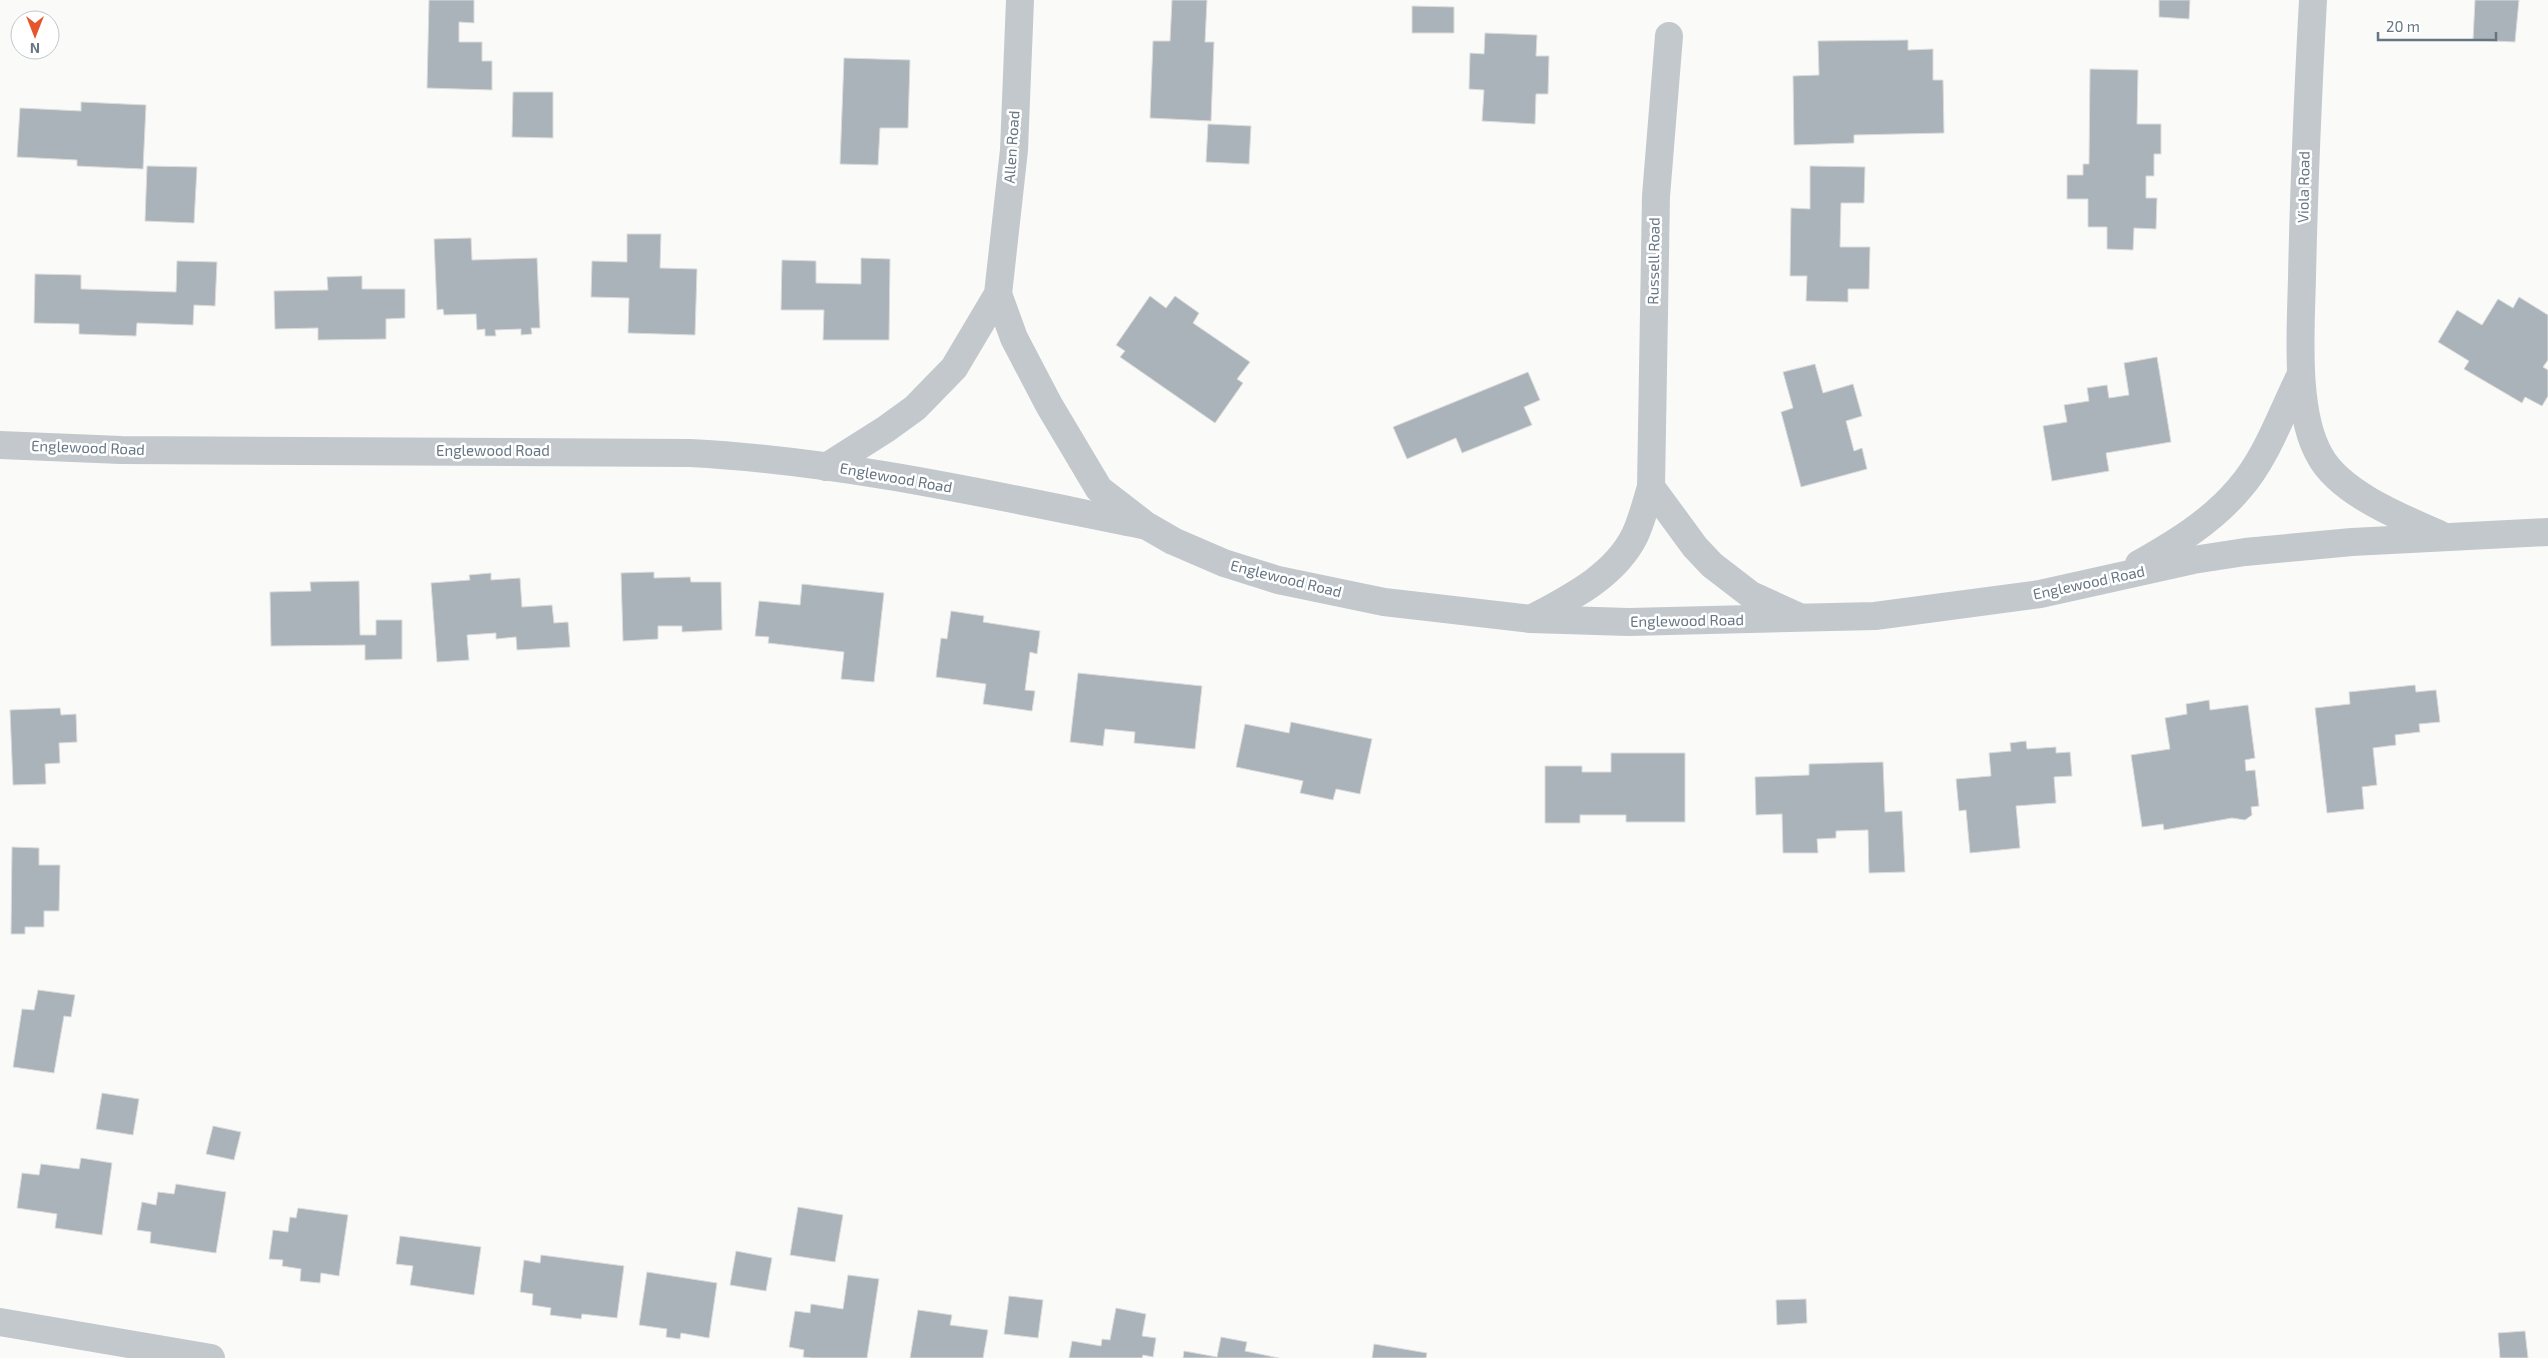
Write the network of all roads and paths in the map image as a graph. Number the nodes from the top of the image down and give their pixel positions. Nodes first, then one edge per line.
1 (1020, 0) edge
2 (2313, 0) edge
3 (1668, 36) dead end
4 (998, 294) junction
5 (2301, 374) junction
6 (0, 445) edge
7 (826, 467) junction
8 (1650, 487) junction
9 (1147, 526) junction
10 (2548, 532) edge
11 (2442, 536) junction
12 (2118, 576) junction
13 (1530, 619) junction
14 (1805, 619) junction
15 (0, 1322) edge
16 (211, 1358) edge

1 - 4 street, Allen Road
2 - 5 street, Viola Road
3 - 8 street, Russell Road
4 - 7 street, Allen Road
4 - 9 street, Allen Road
5 - 11 street, Viola Road
5 - 12 street, Viola Road
6 - 7 street, Englewood Road
7 - 9 street, Englewood Road
8 - 13 street, Russell Road
8 - 14 street
9 - 13 street, Englewood Road
10 - 11 street, Englewood Road
11 - 12 street, Englewood Road
12 - 14 street, Englewood Road
13 - 14 street, Englewood Road
15 - 16 street

